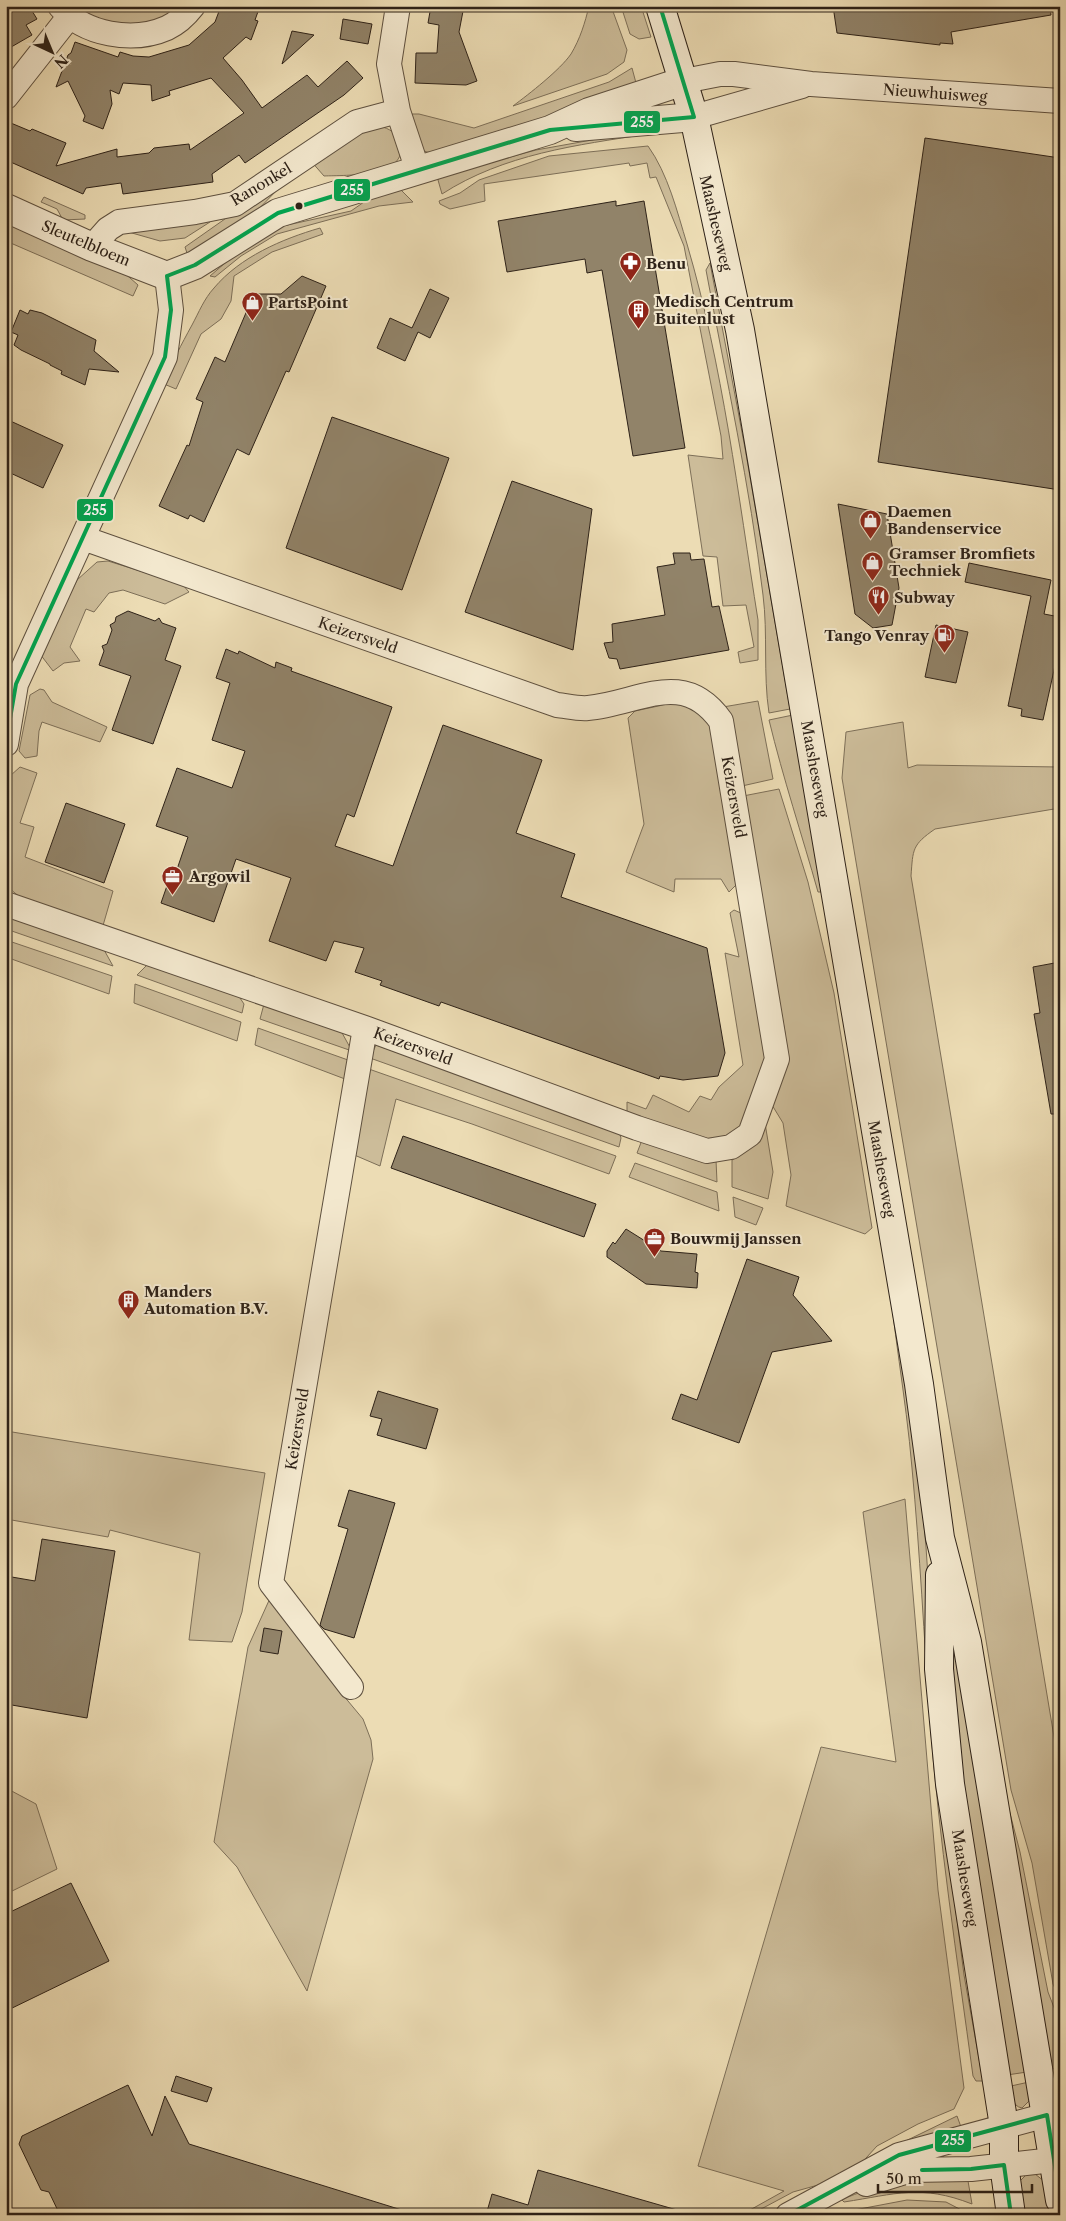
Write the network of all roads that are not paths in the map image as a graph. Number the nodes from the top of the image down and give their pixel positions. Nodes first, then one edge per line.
1 (194, 6) edge
2 (398, 6) edge
3 (660, 6) edge
4 (65, 11) edge
5 (684, 81) junction
6 (811, 84) junction
7 (6, 98) edge
8 (1060, 101) edge
9 (398, 111) junction
10 (694, 117) junction
11 (550, 130) junction
12 (418, 172) junction
13 (6, 208) edge
14 (92, 247) junction
15 (167, 276) junction
16 (83, 538) junction
17 (6, 744) edge
18 (6, 904) edge
19 (365, 1028) junction
20 (940, 1538) junction
21 (351, 1687) dead end
22 (1046, 2115) junction
23 (1004, 2126) junction
24 (1053, 2160) junction
25 (1004, 2165) junction
26 (816, 2200) junction
27 (1060, 2200) edge
28 (788, 2215) edge
29 (1011, 2215) edge

1 - 4 street
2 - 9 street
3 - 5 main road, Maasheseweg
4 - 7 street
5 - 6 street, Nieuwhuisweg
5 - 10 main road, Maasheseweg
5 - 11 main road
6 - 8 street, Nieuwhuisweg
6 - 10 street, Nieuwhuisweg
9 - 12 street
9 - 14 street, Ranonkel
10 - 11 main road
10 - 20 main road, Maasheseweg
11 - 12 main road
12 - 15 main road
13 - 14 main road, Sleutelbloem
14 - 15 main road, Sleutelbloem
15 - 16 street
16 - 17 street
16 - 19 street, Keizersveld
18 - 19 street, Keizersveld
19 - 21 street, Keizersveld
20 - 22 main road, Maasheseweg
20 - 23 main road, Maasheseweg
22 - 23 street
22 - 24 main road, Maasheseweg
23 - 25 main road, Maasheseweg
23 - 26 street
24 - 25 street
24 - 27 main road, Maasheseweg
25 - 26 street
25 - 29 main road, Maasheseweg
26 - 28 street

